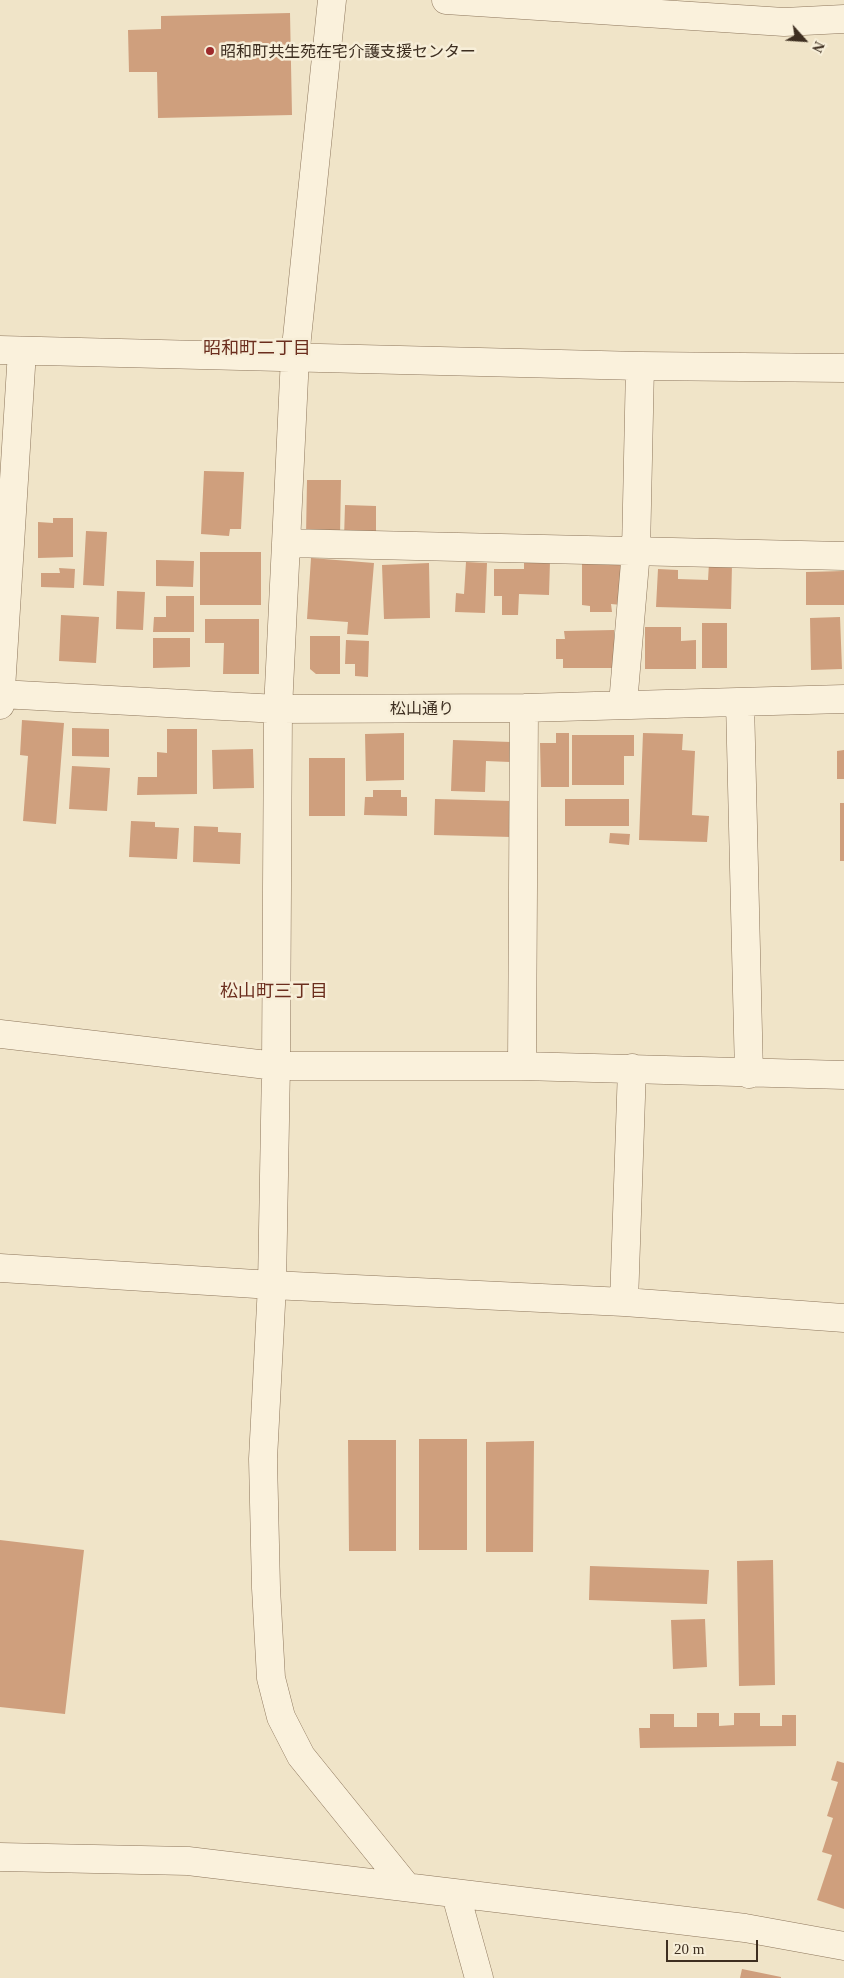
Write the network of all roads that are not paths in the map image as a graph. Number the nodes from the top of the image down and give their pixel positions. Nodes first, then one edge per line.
1 (332, 0) edge
2 (446, 0) edge
3 (844, 18) edge
4 (11, 350) edge
5 (295, 357) junction
6 (640, 366) junction
7 (844, 368) edge
8 (287, 544) junction
9 (636, 551) junction
10 (844, 556) edge
11 (0, 698) edge
12 (844, 699) edge
13 (740, 702) junction
14 (623, 704) junction
15 (524, 708) junction
16 (278, 709) junction
17 (0, 1034) edge
18 (276, 1066) junction
19 (522, 1066) junction
20 (632, 1068) junction
21 (749, 1074) junction
22 (844, 1075) edge
23 (0, 1268) edge
24 (272, 1285) junction
25 (624, 1302) junction
26 (844, 1318) edge
27 (0, 1857) edge
28 (406, 1886) junction
29 (456, 1895) junction
30 (844, 1946) edge
31 (478, 1978) edge

1 - 5 street
2 - 3 street
4 - 5 street
4 - 11 street
5 - 6 street
5 - 8 street
6 - 7 street
6 - 9 street
8 - 9 street
8 - 16 street
9 - 10 street
9 - 14 street
11 - 16 street, 松山通り
12 - 13 street, 松山通り
13 - 14 street, 松山通り
13 - 21 street
14 - 15 street, 松山通り
15 - 16 street, 松山通り
15 - 19 street
16 - 18 street
17 - 18 street
18 - 19 street
18 - 24 street
19 - 20 street
20 - 21 street
20 - 25 street
21 - 22 street
23 - 24 street
24 - 25 street
24 - 28 street
25 - 26 street
27 - 28 street
28 - 29 street
29 - 30 street
29 - 31 street

